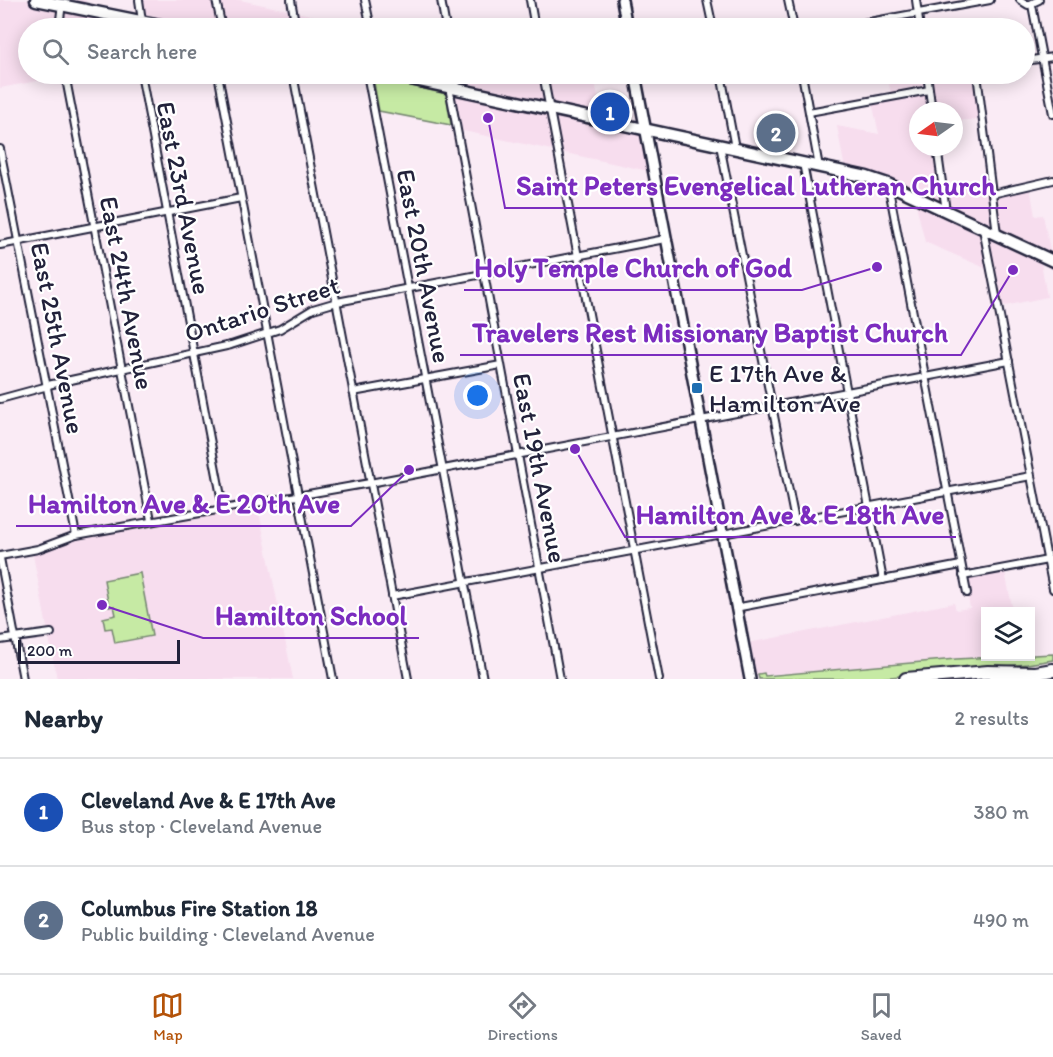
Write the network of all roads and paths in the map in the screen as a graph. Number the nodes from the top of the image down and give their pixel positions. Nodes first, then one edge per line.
1 (36, 0) edge
2 (139, 0) edge
3 (216, 0) edge
4 (291, 0) edge
5 (365, 0) edge
6 (441, 0) edge
7 (530, 0) edge
8 (622, 0) edge
9 (707, 0) edge
10 (788, 0) edge
11 (916, 0) edge
12 (990, 0) edge
13 (1020, 0) edge
14 (1039, 0) edge
15 (62, 3) edge
16 (1032, 5) junction
17 (918, 13) junction
18 (60, 18) edge
19 (121, 18) edge
20 (143, 18) edge
21 (220, 18) edge
22 (294, 18) edge
23 (369, 18) edge
24 (444, 18) edge
25 (533, 18) edge
26 (625, 18) edge
27 (711, 18) edge
28 (792, 18) edge
29 (891, 18) edge
30 (919, 18) edge
31 (1034, 18) edge
32 (1035, 21) edge
33 (1053, 57) edge
34 (1042, 58) junction
35 (1035, 59) edge
36 (67, 84) edge
37 (143, 84) edge
38 (220, 84) edge
39 (295, 84) edge
40 (369, 84) edge
41 (434, 84) edge
42 (454, 84) edge
43 (545, 84) edge
44 (637, 84) edge
45 (723, 84) edge
46 (804, 84) edge
47 (928, 84) edge
48 (978, 84) edge
49 (453, 88) junction
50 (929, 90) junction
51 (931, 102) edge
52 (550, 108) junction
53 (809, 112) junction
54 (1053, 114) edge
55 (645, 129) junction
56 (720, 145) junction
57 (735, 148) junction
58 (0, 149) edge
59 (938, 156) edge
60 (803, 163) junction
61 (819, 167) junction
62 (1053, 180) edge
63 (888, 184) junction
64 (992, 194) junction
65 (241, 198) junction
66 (946, 210) junction
67 (168, 212) junction
68 (94, 226) junction
69 (983, 228) junction
70 (997, 235) junction
71 (665, 239) junction
72 (18, 240) junction
73 (0, 245) edge
74 (579, 256) junction
75 (1053, 261) edge
76 (484, 274) junction
77 (409, 288) junction
78 (337, 302) junction
79 (267, 334) junction
80 (195, 354) junction
81 (1009, 361) junction
82 (501, 365) junction
83 (121, 368) junction
84 (925, 377) junction
85 (426, 379) junction
86 (48, 386) junction
87 (353, 392) junction
88 (847, 392) junction
89 (0, 399) edge
90 (772, 406) junction
91 (700, 420) junction
92 (613, 436) junction
93 (518, 455) junction
94 (443, 469) junction
95 (1031, 476) junction
96 (370, 483) junction
97 (947, 492) junction
98 (297, 494) junction
99 (223, 507) junction
100 (869, 507) junction
101 (151, 520) junction
102 (795, 521) junction
103 (76, 535) junction
104 (722, 535) junction
105 (635, 551) junction
106 (0, 557) edge
107 (1050, 559) edge
108 (961, 565) junction
109 (539, 569) junction
110 (963, 576) junction
111 (883, 580) junction
112 (464, 583) junction
113 (1053, 589) edge
114 (967, 592) dead end
115 (392, 596) junction
116 (735, 608) junction
117 (51, 633) dead end
118 (15, 638) junction
119 (0, 640) edge
120 (1053, 670) edge
121 (1036, 673) junction
122 (23, 679) edge
123 (333, 679) edge
124 (408, 679) edge
125 (483, 679) edge
126 (560, 679) edge
127 (659, 679) edge
128 (750, 679) edge
129 (906, 679) edge
130 (1002, 679) edge

1 - 15 main road
2 - 20 street
3 - 21 street
4 - 22 street
5 - 23 street
6 - 24 street
7 - 25 street
8 - 26 street
9 - 27 street
10 - 28 street
11 - 17 street
12 - 17 street
13 - 16 street
14 - 16 street
15 - 18 street
15 - 19 main road
16 - 31 street
17 - 29 street
17 - 30 street
32 - 34 street
33 - 34 street
34 - 35 street
34 - 54 street
36 - 68 street, East 24th Avenue
37 - 67 street, East 23rd Avenue
38 - 65 street
39 - 78 street
40 - 77 street, East 20th Avenue
41 - 49 main road
42 - 49 street, East 19th Avenue
43 - 52 street
44 - 55 street
45 - 57 street
46 - 53 street
47 - 50 street
48 - 64 street
49 - 52 main road
49 - 76 street, East 19th Avenue
50 - 51 street
50 - 53 street
52 - 55 main road
52 - 74 street
53 - 61 street
55 - 56 main road
55 - 71 street
56 - 57 main road
56 - 90 street
57 - 60 main road
58 - 72 street, East 25th Avenue
59 - 66 street
60 - 61 main road
60 - 88 street
61 - 63 main road
62 - 64 street
63 - 66 main road
63 - 84 street
64 - 70 street
65 - 67 street
65 - 79 street
66 - 69 main road
67 - 68 street
67 - 80 street, East 23rd Avenue
68 - 72 street
68 - 83 street, East 24th Avenue
69 - 70 main road
69 - 81 street
70 - 75 main road
71 - 74 street, Ontario Street
71 - 91 street
72 - 73 street
72 - 86 street, East 25th Avenue
74 - 76 street, Ontario Street
74 - 92 street
76 - 77 street, Ontario Street
76 - 82 street, East 19th Avenue
77 - 78 street, Ontario Street
77 - 85 street, East 20th Avenue
78 - 79 street, Ontario Street
78 - 87 street
79 - 80 street, Ontario Street
79 - 98 street
80 - 83 street, Ontario Street
80 - 99 street, East 23rd Avenue
81 - 84 street
81 - 95 street
82 - 85 street
82 - 93 street, East 19th Avenue
83 - 86 street, Ontario Street
83 - 101 street, East 24th Avenue
84 - 88 street
84 - 97 street
85 - 87 street
85 - 94 street, East 20th Avenue
86 - 89 street, Ontario Street
86 - 103 street, East 25th Avenue
87 - 96 street
88 - 90 street
88 - 100 street
90 - 91 street
90 - 102 street
91 - 92 street
91 - 104 street
92 - 93 street
92 - 105 street
93 - 94 street
93 - 109 street, East 19th Avenue
94 - 96 street
94 - 112 street, East 20th Avenue
95 - 97 street
95 - 107 street
96 - 98 street
96 - 115 street
97 - 100 street
97 - 108 street
98 - 99 street
98 - 123 street
99 - 101 street
100 - 102 street
100 - 111 street
101 - 103 street
102 - 104 street
103 - 106 street
104 - 105 street
104 - 116 street
105 - 109 street
105 - 127 street
106 - 118 street
107 - 110 street
107 - 113 street
108 - 110 street
108 - 111 street
109 - 112 street
109 - 126 street, East 19th Avenue
110 - 114 street
111 - 116 street
112 - 115 street
112 - 125 street, East 20th Avenue
115 - 124 street
116 - 128 street
117 - 118 street
118 - 119 street
118 - 122 street
120 - 121 highway
121 - 129 highway
121 - 130 highway

